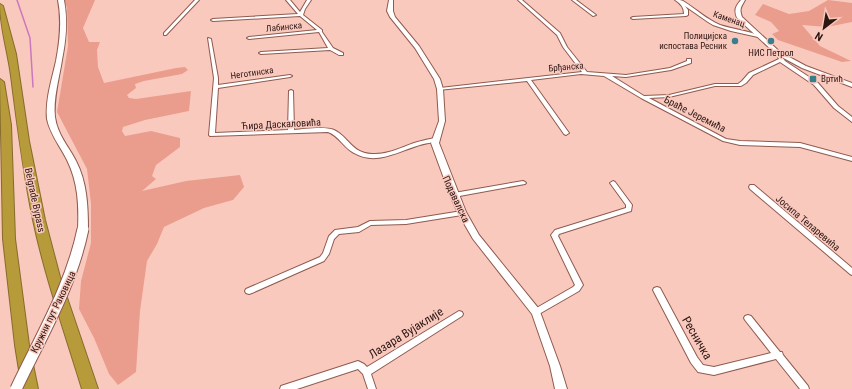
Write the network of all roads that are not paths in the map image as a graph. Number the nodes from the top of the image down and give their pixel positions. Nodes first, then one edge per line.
1 (61, 0) edge
2 (197, 0) edge
3 (288, 0) edge
4 (309, 0) edge
5 (391, 0) edge
6 (520, 0) edge
7 (574, 0) edge
8 (743, 0) edge
9 (679, 1) edge
10 (0, 6) edge
11 (301, 15) junction
12 (594, 16) dead end
13 (633, 18) dead end
14 (214, 20) dead end
15 (320, 31) junction
16 (165, 34) dead end
17 (758, 36) junction
18 (249, 38) dead end
19 (209, 39) dead end
20 (331, 49) junction
21 (262, 53) dead end
22 (341, 54) dead end
23 (781, 58) junction
24 (689, 60) dead end
25 (585, 74) junction
26 (606, 75) junction
27 (290, 76) dead end
28 (528, 79) junction
29 (0, 82) edge
30 (851, 83) edge
31 (216, 87) junction
32 (440, 89) junction
33 (291, 91) dead end
34 (643, 97) junction
35 (852, 120) edge
36 (291, 132) junction
37 (566, 133) dead end
38 (435, 140) junction
39 (852, 158) edge
40 (523, 183) dead end
41 (613, 183) dead end
42 (752, 187) dead end
43 (454, 196) junction
44 (462, 213) junction
45 (852, 272) edge
46 (657, 290) dead end
47 (250, 291) dead end
48 (536, 312) junction
49 (459, 314) dead end
50 (748, 318) dead end
51 (779, 355) junction
52 (366, 372) junction
53 (16, 389) edge
54 (30, 389) edge
55 (90, 389) edge
56 (284, 389) edge
57 (372, 389) edge
58 (561, 389) edge
59 (805, 389) edge

1 - 53 main road, Кружни пут Раковица, bridge
2 - 16 street
3 - 11 street
4 - 11 street
5 - 32 street
6 - 25 street
7 - 12 street
8 - 17 street
9 - 13 street
9 - 17 street, Каменац
10 - 55 highway, Belgrade Bypass
11 - 14 street
11 - 15 street
15 - 18 street, Лабинска
15 - 20 street
17 - 23 street
19 - 31 street
20 - 21 street
20 - 22 street
23 - 30 street
23 - 34 street
23 - 35 street
24 - 26 street, Брђанска
25 - 26 street, Брђанска
25 - 28 street, Брђанска
26 - 34 street, Браће Јеремића
27 - 31 street, Неготинска
28 - 32 street, Брђанска
28 - 37 street
29 - 54 highway
31 - 36 street, Ћира Даскаловића
32 - 38 street
33 - 36 street
34 - 39 street, Браће Јеремића
36 - 38 street, Ћира Даскаловића
38 - 43 street, Подавалска
40 - 43 street
41 - 48 street
42 - 45 street, Јосипа Теларевића
43 - 44 street, Подавалска
44 - 47 street
44 - 48 street, Подавалска
46 - 51 street, Ресничка
48 - 58 street, Подавалска
49 - 52 street, Лазара Вујаклије
50 - 51 street
51 - 59 street
52 - 56 street
52 - 57 street

